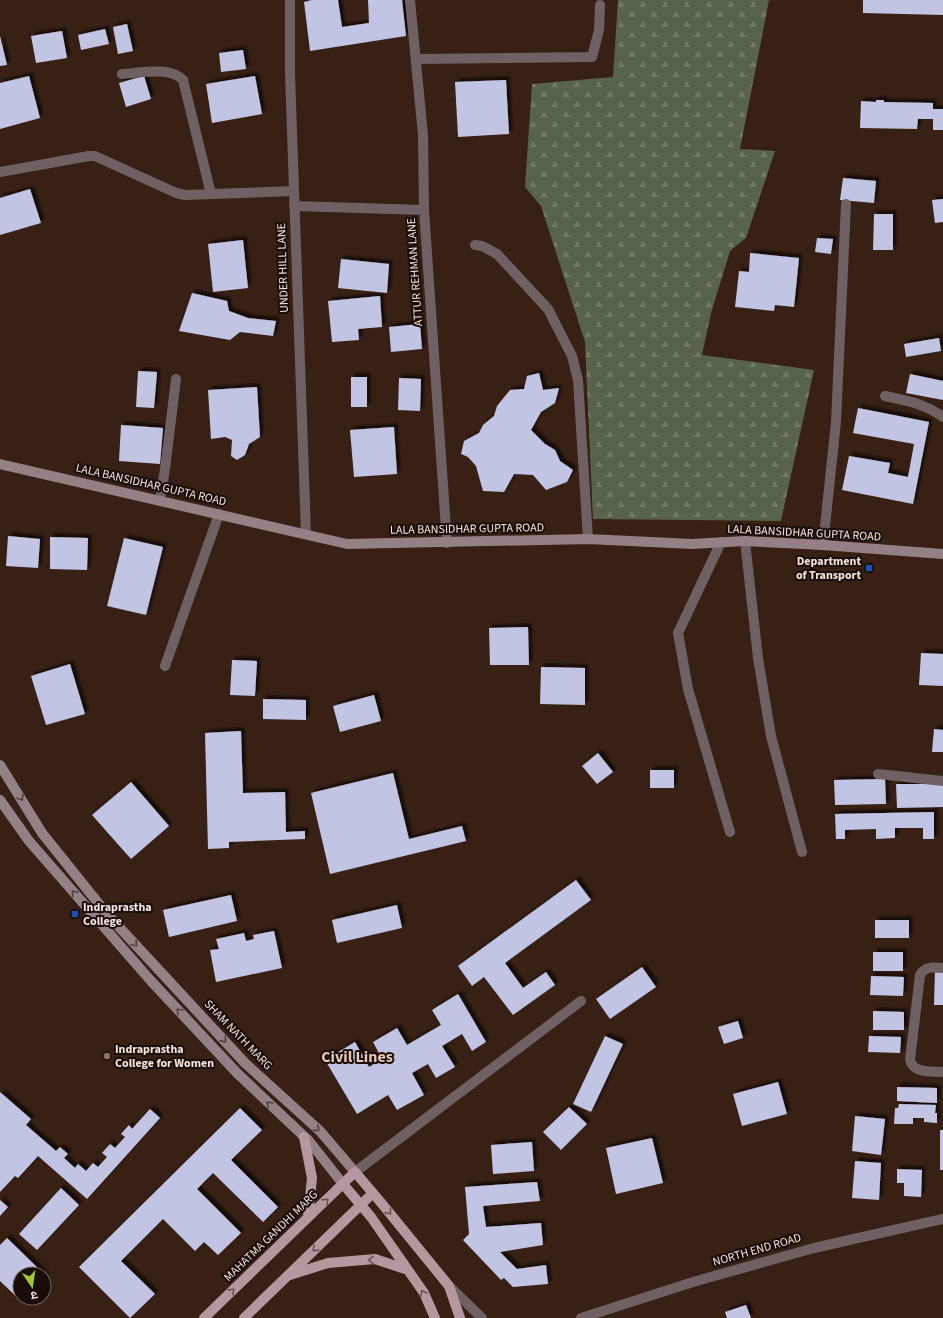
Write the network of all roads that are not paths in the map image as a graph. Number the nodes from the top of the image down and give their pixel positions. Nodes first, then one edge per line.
1 (290, 0) edge
2 (410, 0) edge
3 (600, 5) dead end
4 (416, 59) junction
5 (122, 74) dead end
6 (0, 172) edge
7 (294, 191) junction
8 (211, 194) junction
9 (846, 204) dead end
10 (294, 206) junction
11 (424, 210) junction
12 (475, 245) dead end
13 (176, 379) dead end
14 (885, 396) dead end
15 (943, 416) edge
16 (0, 464) edge
17 (160, 501) junction
18 (219, 514) junction
19 (306, 534) junction
20 (588, 539) junction
21 (745, 541) junction
22 (721, 542) junction
23 (447, 543) junction
24 (823, 545) junction
25 (943, 554) edge
26 (165, 666) dead end
27 (0, 765) edge
28 (878, 774) dead end
29 (943, 781) edge
30 (0, 800) edge
31 (730, 832) dead end
32 (802, 852) dead end
33 (943, 968) edge
34 (581, 1001) dead end
35 (943, 1072) edge
36 (304, 1137) junction
37 (355, 1172) junction
38 (344, 1184) junction
39 (373, 1192) junction
40 (361, 1204) junction
41 (308, 1218) junction
42 (943, 1219) edge
43 (408, 1270) junction
44 (288, 1276) junction
45 (449, 1286) junction
46 (204, 1318) edge
47 (244, 1318) edge
48 (435, 1318) edge
49 (460, 1318) edge
50 (482, 1318) edge
51 (581, 1318) edge

1 - 7 street, UNDER HILL LANE
2 - 4 street, ATTUR REHMAN LANE
3 - 4 street
4 - 11 street, ATTUR REHMAN LANE
5 - 8 street
6 - 8 street
7 - 8 street
7 - 10 street, UNDER HILL LANE
9 - 24 street
10 - 11 street
10 - 19 street, UNDER HILL LANE
11 - 23 street, ATTUR REHMAN LANE
12 - 20 street
13 - 17 street
14 - 15 street
16 - 17 main road, LALA BANSIDHAR GUPTA ROAD
17 - 18 main road, LALA BANSIDHAR GUPTA ROAD
18 - 19 main road, LALA BANSIDHAR GUPTA ROAD
18 - 26 street
19 - 23 main road, LALA BANSIDHAR GUPTA ROAD
20 - 22 main road, LALA BANSIDHAR GUPTA ROAD
20 - 23 main road, LALA BANSIDHAR GUPTA ROAD
21 - 22 main road, LALA BANSIDHAR GUPTA ROAD
21 - 24 main road, LALA BANSIDHAR GUPTA ROAD
21 - 32 street
22 - 31 street
24 - 25 main road, LALA BANSIDHAR GUPTA ROAD
27 -> 37 main road, SHAM NATH MARG
28 - 29 street
36 -> 30 main road
33 - 35 street
34 - 37 street
36 - 38 main road
36 - 41 main road
37 - 38 main road, MAHATMA GANDHI MARG
37 - 39 main road, SHAM NATH MARG
38 - 40 main road
41 -> 38 main road, MAHATMA GANDHI MARG
39 - 40 main road
39 -> 45 main road, SHAM NATH MARG
40 - 43 main road
40 -> 44 main road
46 -> 41 main road, MAHATMA GANDHI MARG
42 - 51 street, NORTH END ROAD
43 -> 44 main road
48 -> 43 main road
44 - 47 main road
45 - 49 main road, SHAM NATH MARG
45 - 50 street

